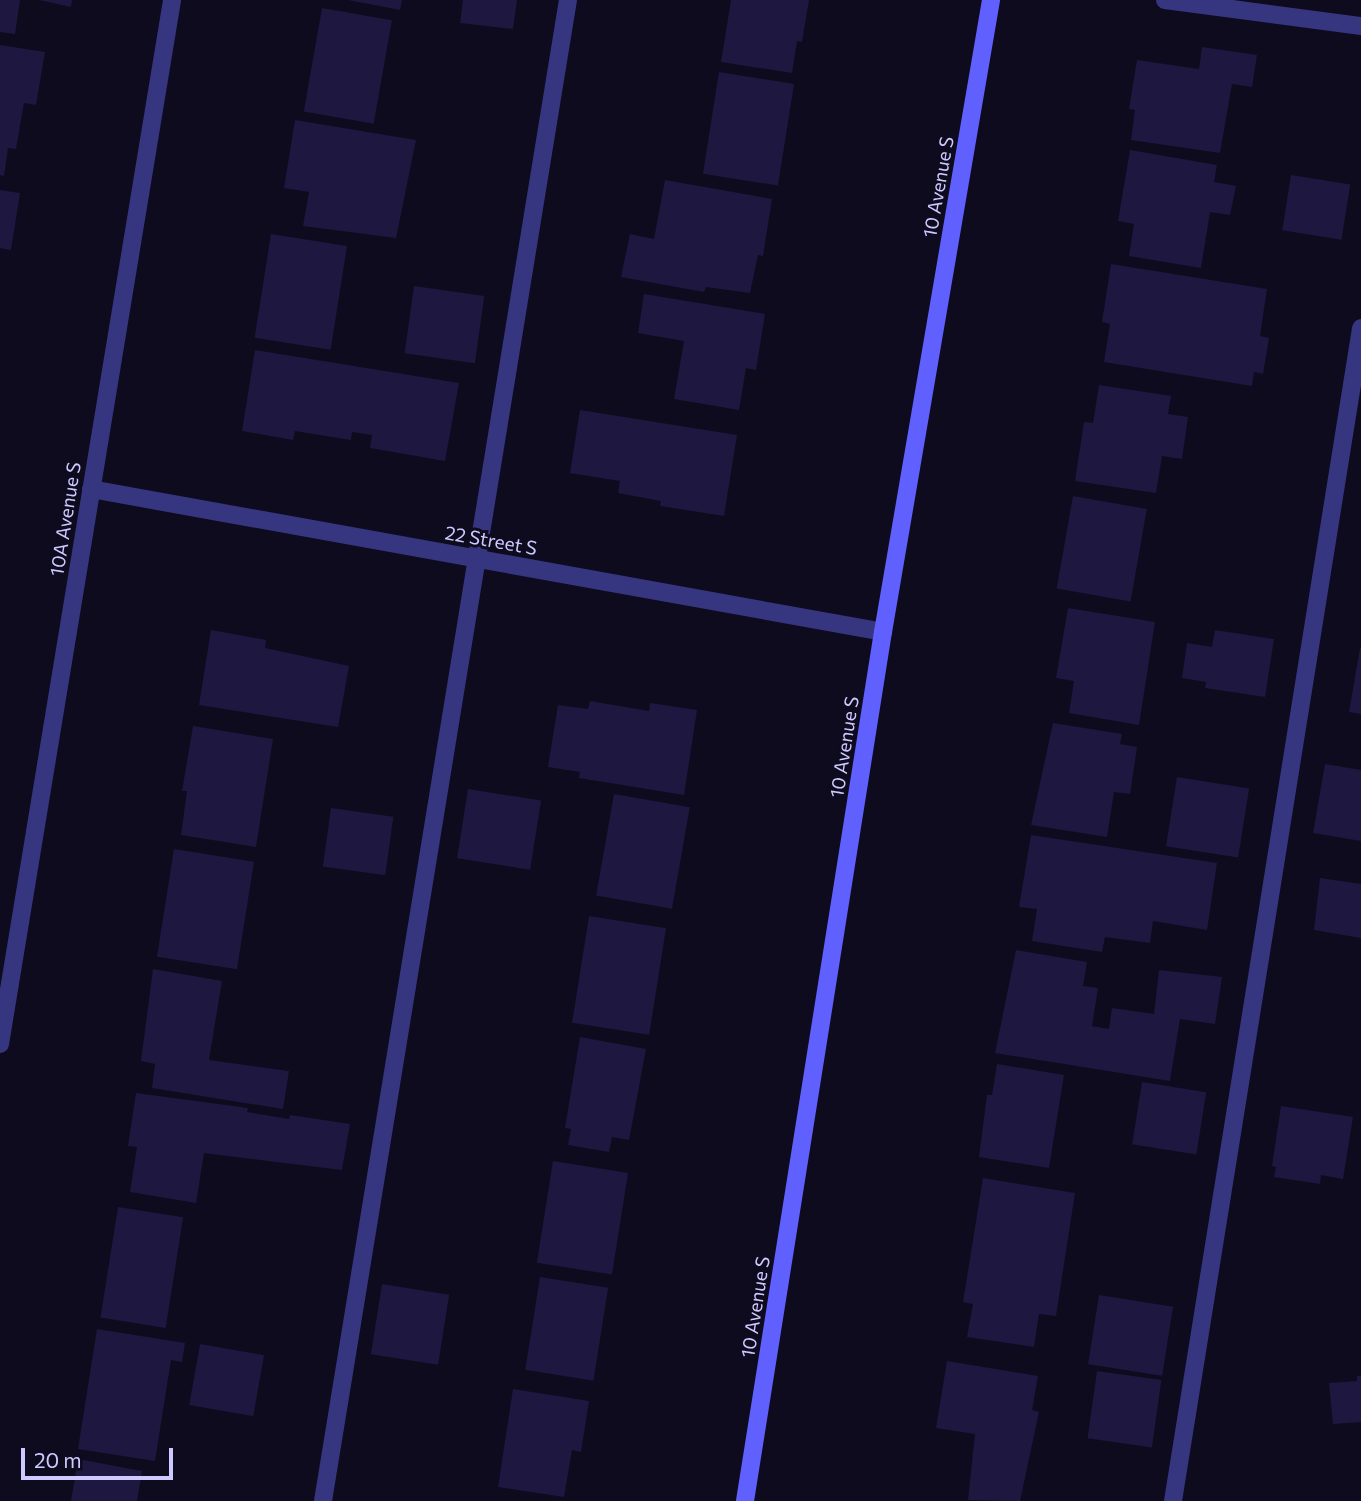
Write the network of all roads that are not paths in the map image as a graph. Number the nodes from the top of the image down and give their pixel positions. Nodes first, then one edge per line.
1 (172, 0) edge
2 (568, 0) edge
3 (991, 0) edge
4 (1165, 0) edge
5 (1361, 26) edge
6 (1361, 328) edge
7 (91, 489) junction
8 (478, 559) junction
9 (883, 632) junction
10 (7, 956) edge
11 (0, 1044) edge
12 (323, 1501) edge
13 (745, 1501) edge
14 (1173, 1501) edge

1 - 7 street, 10A Avenue S
2 - 8 street
3 - 9 street, 10 Avenue S
4 - 5 street
6 - 14 street
7 - 8 street, 22 Street S
7 - 10 street, 10A Avenue S
8 - 9 street, 22 Street S
8 - 12 street
9 - 13 street, 10 Avenue S
10 - 11 street, 10A Avenue S

